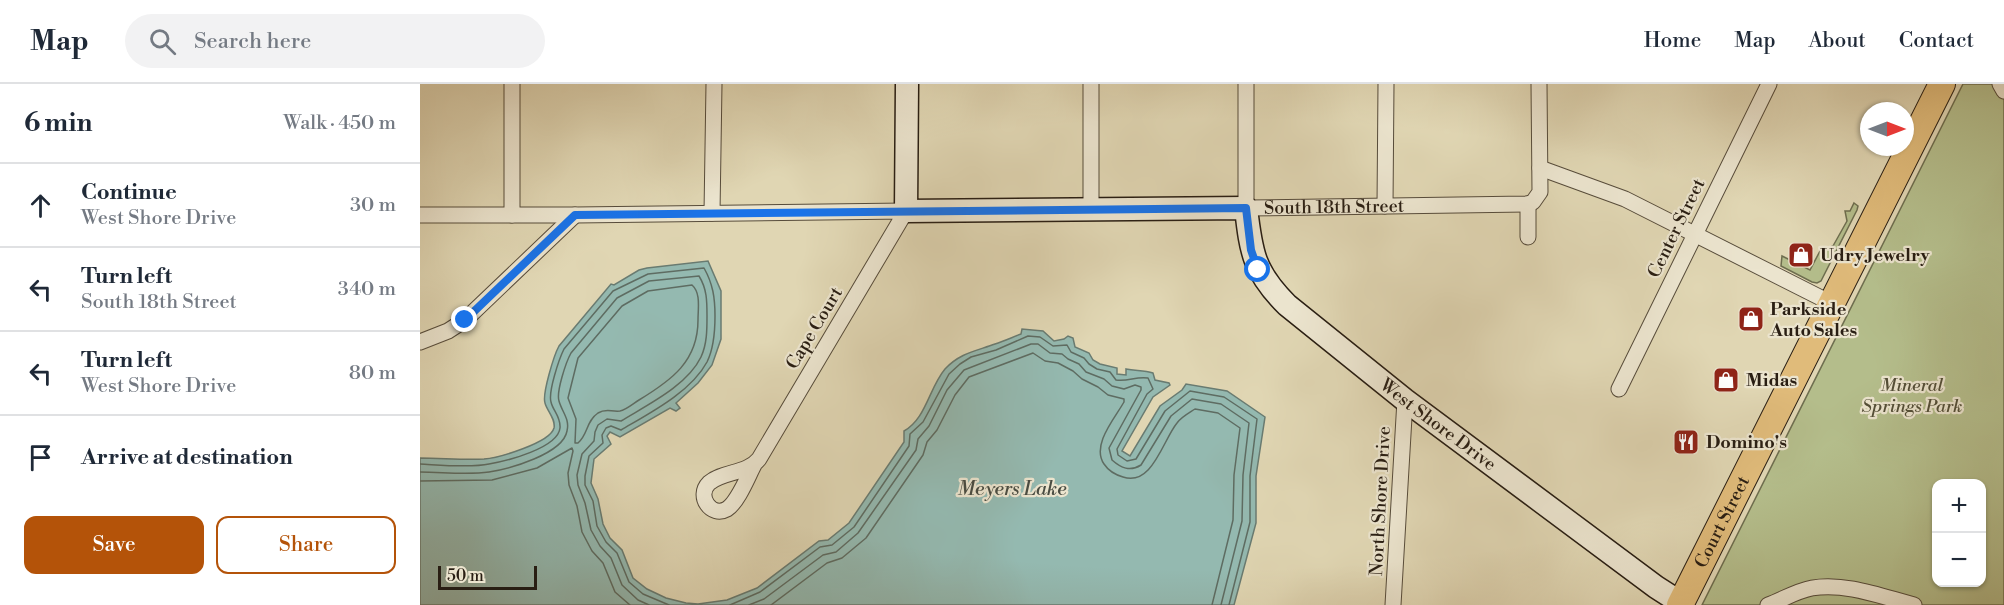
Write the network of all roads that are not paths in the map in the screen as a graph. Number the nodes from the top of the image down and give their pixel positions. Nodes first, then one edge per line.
1 (512, 84) edge
2 (714, 84) edge
3 (908, 84) edge
4 (1091, 84) edge
5 (1246, 84) edge
6 (1386, 84) edge
7 (1539, 84) edge
8 (1769, 84) edge
9 (1942, 84) edge
10 (2000, 84) edge
11 (2004, 91) edge
12 (1540, 168) junction
13 (1528, 204) junction
14 (1385, 206) junction
15 (1246, 208) junction
16 (1091, 209) junction
17 (906, 211) junction
18 (712, 213) junction
19 (420, 214) edge
20 (512, 214) junction
21 (575, 215) junction
22 (1695, 234) junction
23 (1528, 237) dead end
24 (1830, 303) junction
25 (420, 342) edge
26 (1619, 389) dead end
27 (1405, 400) junction
28 (754, 465) dead end
29 (1683, 604) edge
30 (1393, 605) edge
31 (1768, 605) edge
32 (1914, 605) edge

1 - 20 street
2 - 18 street
3 - 17 street
4 - 16 street
5 - 15 street
6 - 14 street
7 - 12 street
8 - 22 street, Center Street
9 - 24 main road, Court Street
10 - 11 street
12 - 13 street
12 - 22 street
13 - 14 street, South 18th Street
13 - 23 street
14 - 15 street, South 18th Street
15 - 16 street, South 18th Street
15 - 27 street, West Shore Drive
16 - 17 street, South 18th Street
17 - 18 street, South 18th Street
17 - 28 street, Cape Court
18 - 21 street, South 18th Street
19 - 20 street, South 18th Street
20 - 21 street, South 18th Street
21 - 25 street
22 - 24 street
22 - 26 street, Center Street
24 - 29 main road, Court Street
27 - 29 street, West Shore Drive
27 - 30 street, North Shore Drive
31 - 32 street

